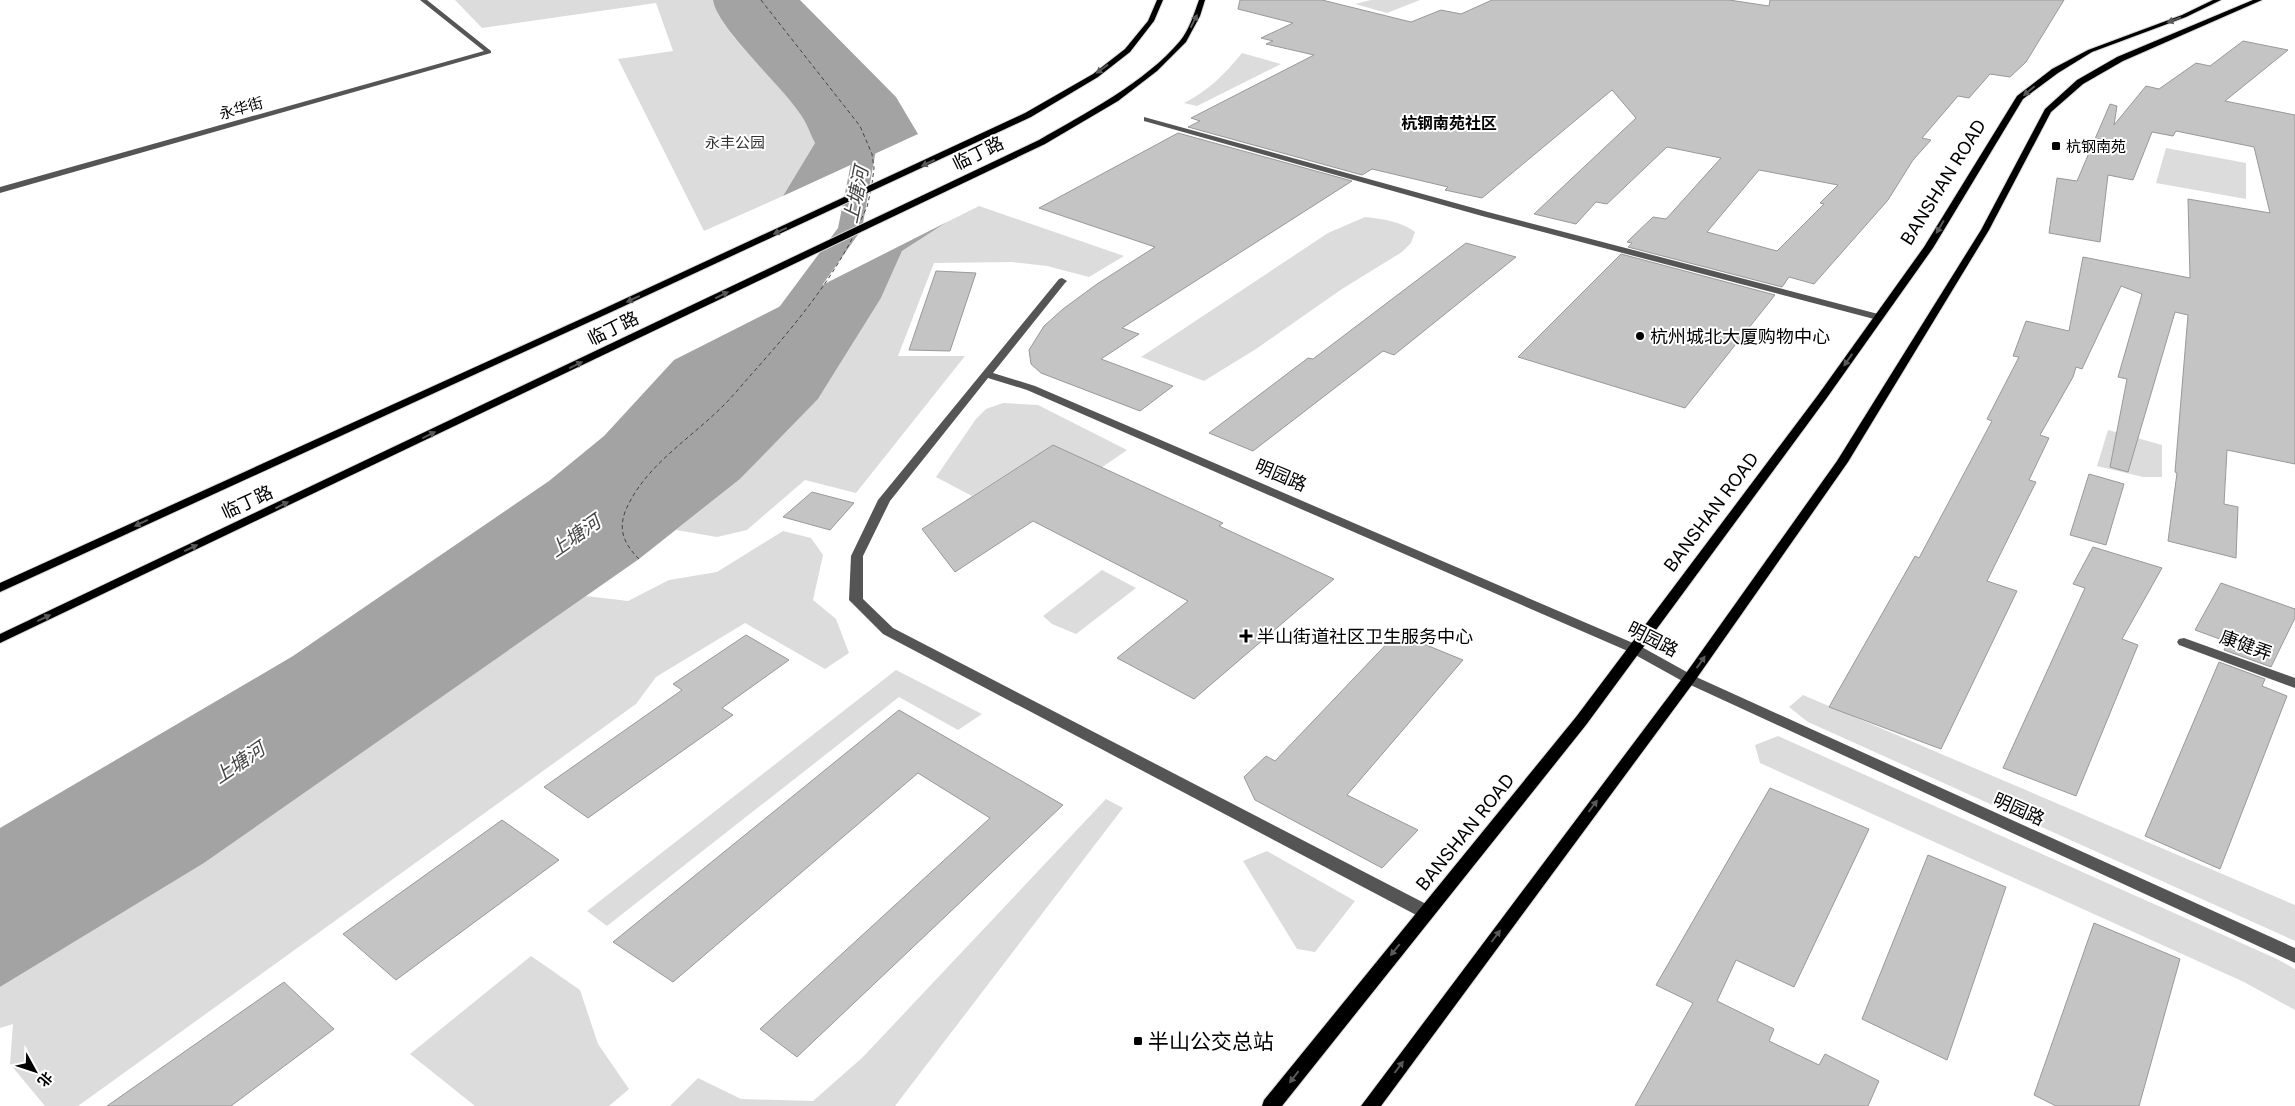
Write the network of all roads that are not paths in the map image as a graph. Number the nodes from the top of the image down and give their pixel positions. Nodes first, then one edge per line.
1 (423, 0) edge
2 (1160, 0) edge
3 (1204, 0) edge
4 (2218, 0) edge
5 (2259, 0) edge
6 (1147, 119) dead end
7 (0, 190) edge
8 (1062, 281) dead end
9 (1878, 317) junction
10 (985, 374) junction
11 (0, 588) edge
12 (0, 639) edge
13 (2184, 642) dead end
14 (1634, 649) junction
15 (1689, 680) junction
16 (2295, 683) edge
17 (1426, 912) junction
18 (2295, 956) edge
19 (1271, 1106) edge
20 (1370, 1106) edge

1 - 7 street, 永华街
2 -> 11 main road, 临丁路
12 -> 3 main road, 临丁路
4 -> 9 main road, BANSHAN ROAD
15 -> 5 main road
6 - 9 street
8 - 10 street
9 -> 14 main road, BANSHAN ROAD
10 - 14 street, 明园路
10 - 17 street
13 - 16 street, 康健弄
14 - 15 street, 明园路
14 - 17 main road, BANSHAN ROAD
15 - 18 street, 明园路
20 -> 15 main road
17 -> 19 main road, BANSHAN ROAD

